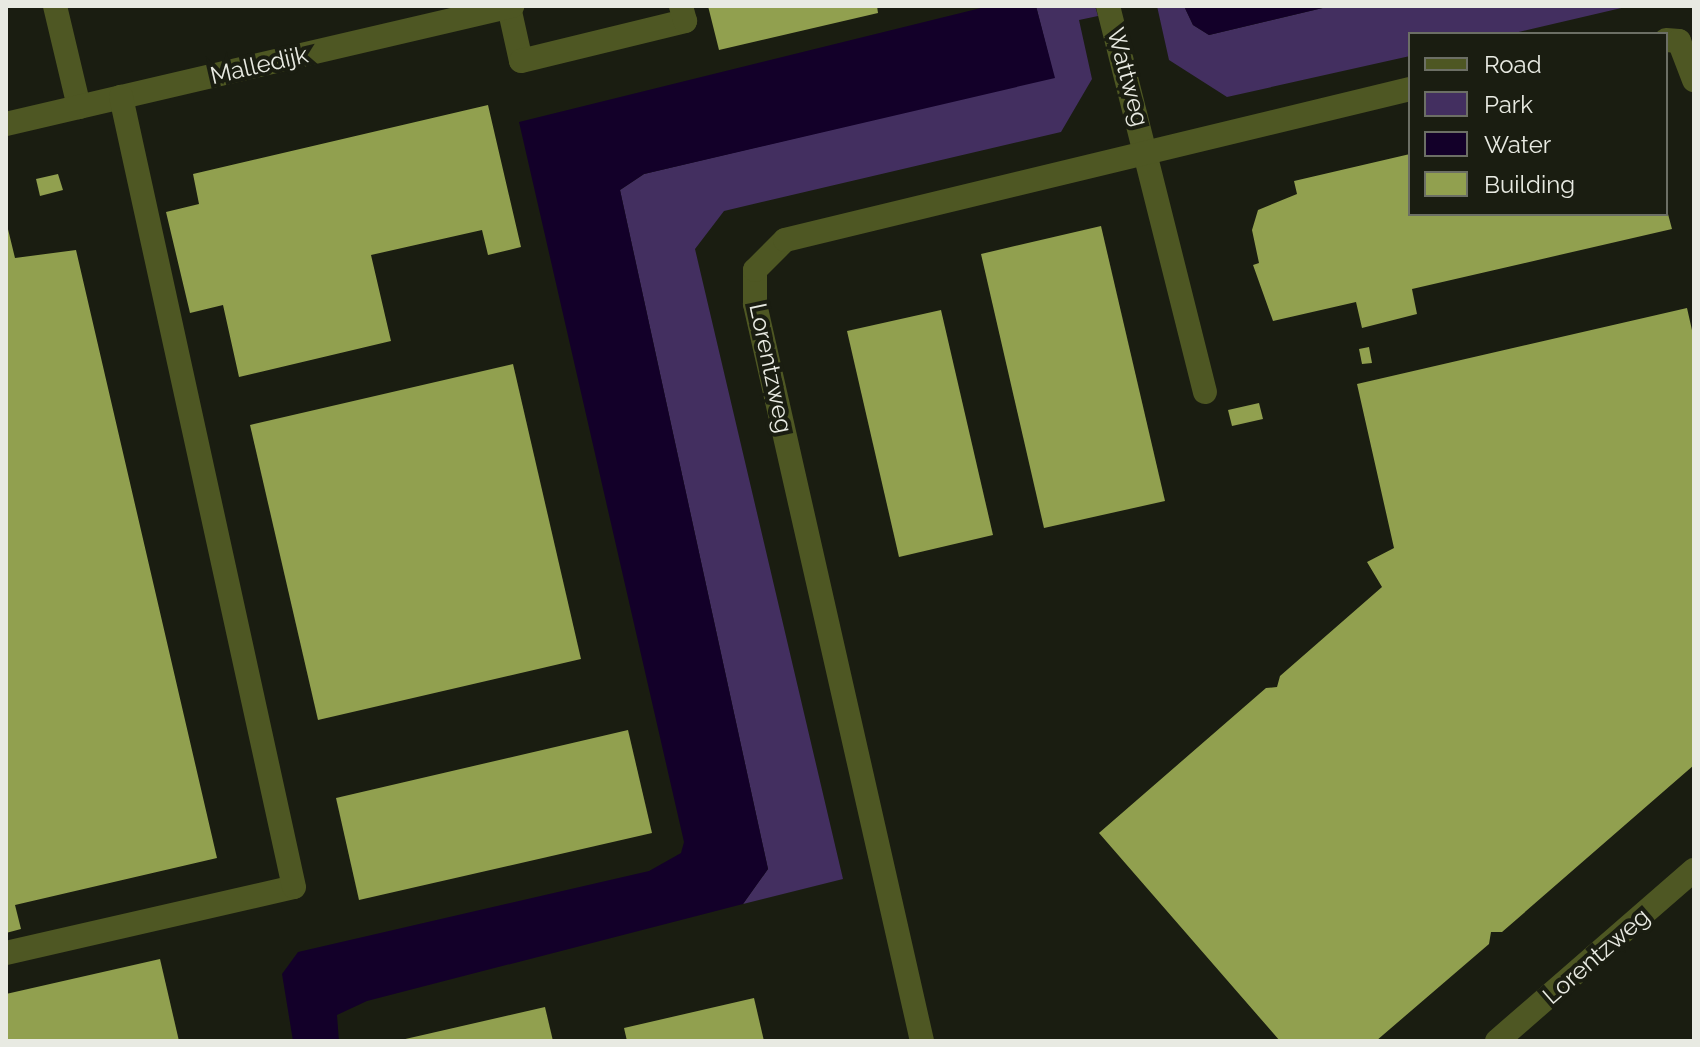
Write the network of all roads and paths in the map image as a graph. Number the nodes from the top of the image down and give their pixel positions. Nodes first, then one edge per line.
1 (55, 6) edge
2 (510, 6) edge
3 (681, 6) edge
4 (1108, 6) edge
5 (1668, 40) edge
6 (1694, 80) edge
7 (1408, 89) edge
8 (121, 97) junction
9 (79, 107) junction
10 (6, 124) edge
11 (1147, 148) junction
12 (1205, 392) dead end
13 (1694, 870) edge
14 (6, 953) edge
15 (922, 1041) edge
16 (1497, 1041) edge

1 - 9 street
2 - 3 street
2 - 8 street, Malledijk
4 - 11 street, Wattweg
5 - 6 street
7 - 11 street, Lorentzweg
8 - 9 street, Malledijk
8 - 14 street
9 - 10 street, Malledijk
11 - 12 street, Wattweg
11 - 15 street, Lorentzweg
13 - 16 street, Lorentzweg

